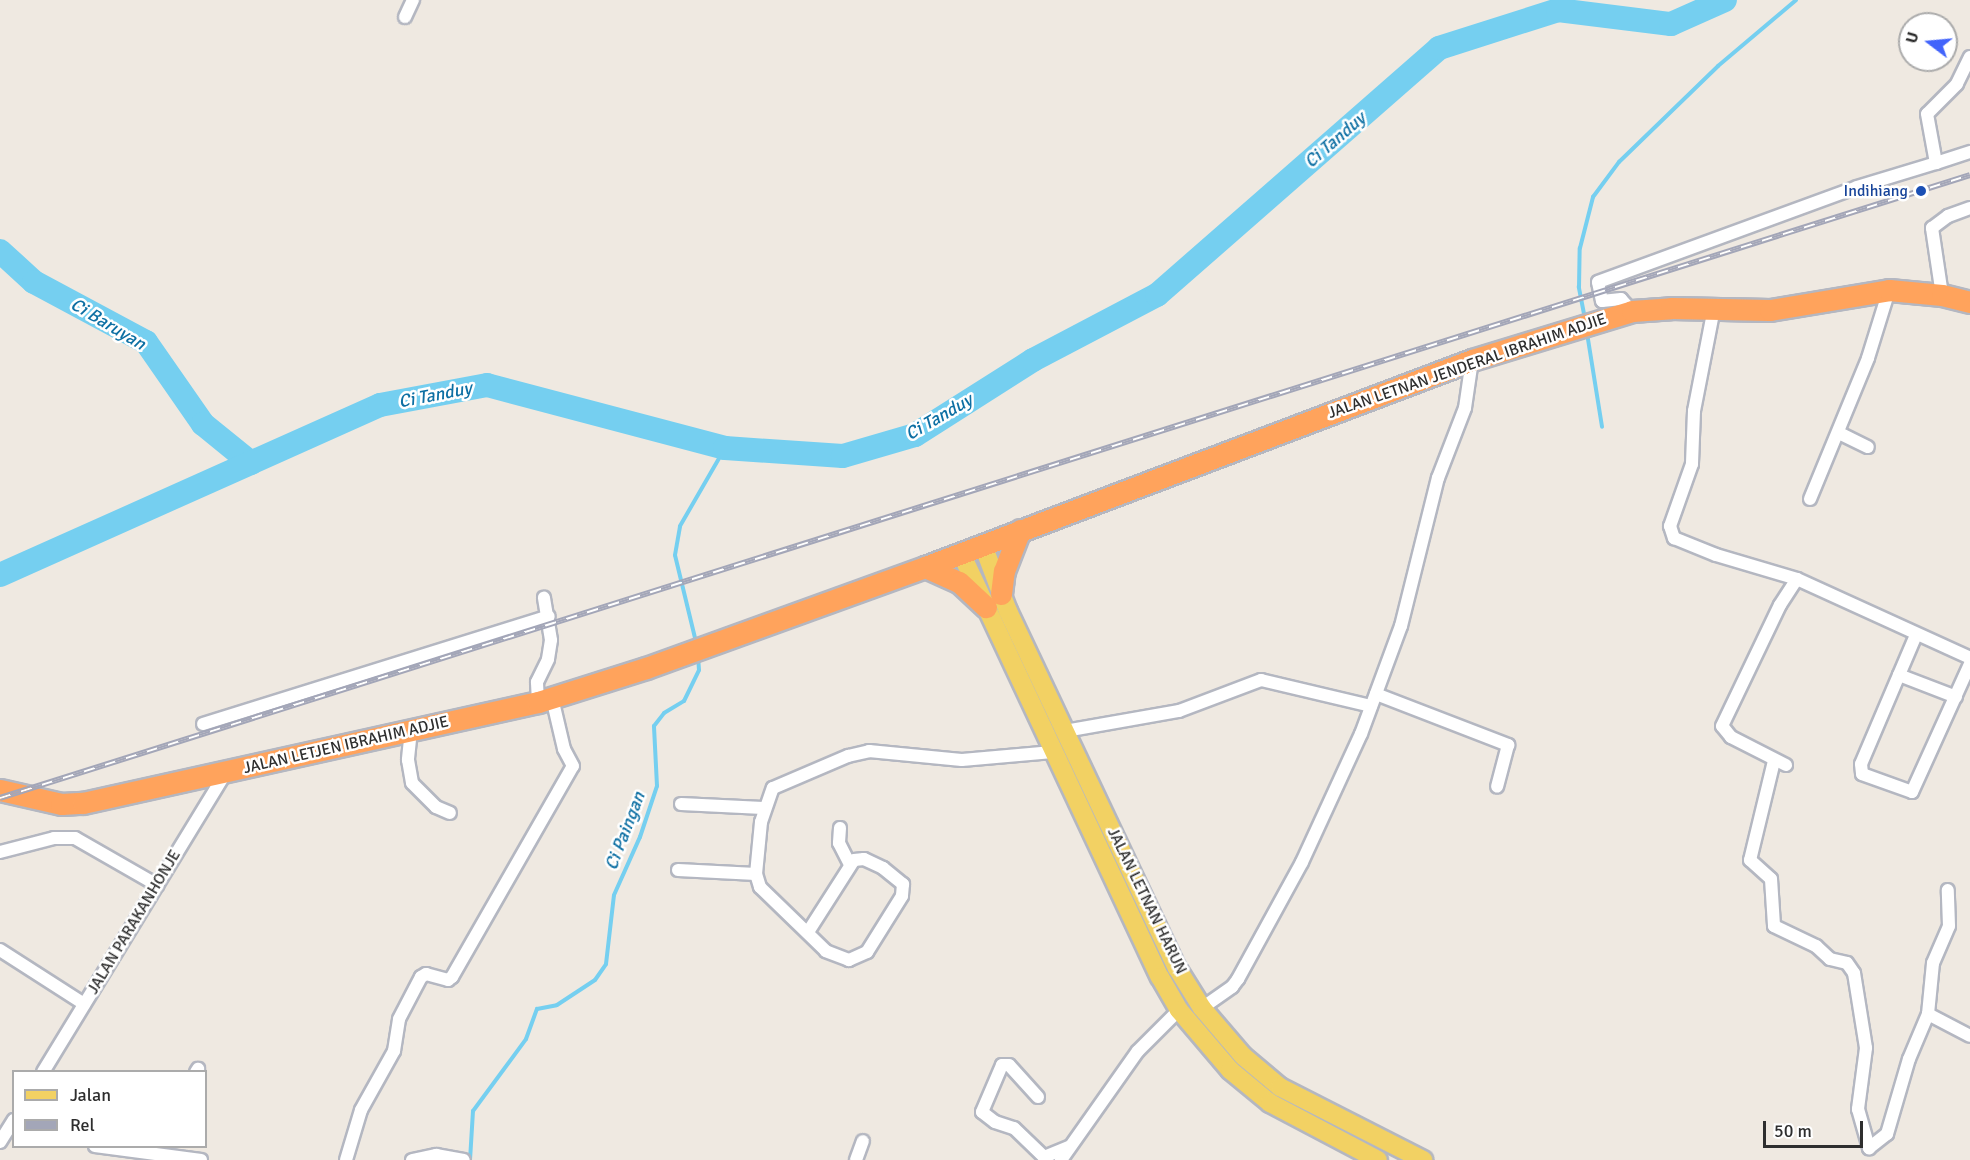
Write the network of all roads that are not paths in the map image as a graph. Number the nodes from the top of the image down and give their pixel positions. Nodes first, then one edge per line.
1 (412, 0) edge
2 (405, 17) dead end
3 (1970, 57) edge
4 (1970, 152) edge
5 (1936, 163) junction
6 (1970, 208) edge
7 (1889, 290) junction
8 (1942, 295) junction
9 (1970, 302) edge
10 (1714, 308) junction
11 (1632, 311) junction
12 (1472, 360) junction
13 (1839, 433) junction
14 (1868, 447) dead end
15 (1810, 499) dead end
16 (1020, 530) junction
17 (983, 545) junction
18 (961, 553) junction
19 (925, 567) junction
20 (1797, 579) junction
21 (544, 598) dead end
22 (993, 600) junction
23 (549, 616) junction
24 (1916, 634) junction
25 (1970, 658) edge
26 (1970, 664) edge
27 (1899, 675) junction
28 (1956, 697) junction
29 (545, 700) junction
30 (1373, 700) junction
31 (203, 724) dead end
32 (411, 730) junction
33 (1065, 731) junction
34 (1053, 752) junction
35 (226, 772) junction
36 (1497, 786) dead end
37 (0, 790) edge
38 (681, 804) dead end
39 (763, 808) junction
40 (450, 813) dead end
41 (840, 828) dead end
42 (0, 852) edge
43 (849, 863) junction
44 (678, 870) dead end
45 (756, 874) junction
46 (157, 885) junction
47 (1948, 890) dead end
48 (1155, 920) junction
49 (1137, 927) junction
50 (808, 932) junction
51 (0, 950) edge
52 (84, 1004) junction
53 (1202, 1008) junction
54 (1179, 1010) junction
55 (1928, 1014) junction
56 (1970, 1036) edge
57 (44, 1070) edge
58 (1038, 1097) dead end
59 (12, 1122) edge
60 (863, 1141) dead end
61 (0, 1142) edge
62 (1069, 1147) junction
63 (101, 1148) edge
64 (157, 1151) edge
65 (120, 1156) edge
66 (194, 1160) edge
67 (346, 1160) edge
68 (412, 1160) edge
69 (464, 1160) edge
70 (856, 1160) edge
71 (1061, 1160) edge
72 (1378, 1160) edge
73 (1423, 1160) edge

1 - 2 street
3 - 5 street
4 - 5 street
5 - 11 street
6 - 8 street
7 - 8 highway, JALAN LETNAN JENDERAL IBRAHIM ADJIE
7 - 10 highway, JALAN LETNAN JENDERAL IBRAHIM ADJIE
7 - 13 street
8 - 9 highway, JALAN LETNAN JENDERAL IBRAHIM ADJIE
10 - 11 highway, JALAN LETNAN JENDERAL IBRAHIM ADJIE
10 - 20 street
11 - 12 highway, JALAN LETNAN JENDERAL IBRAHIM ADJIE
12 - 16 highway, JALAN LETNAN JENDERAL IBRAHIM ADJIE
12 - 30 street
13 - 14 street
13 - 15 street
16 - 17 highway, JALAN LETNAN JENDERAL IBRAHIM ADJIE
16 - 22 highway
17 - 18 highway, JALAN LETNAN JENDERAL IBRAHIM ADJIE
17 - 22 main road, JALAN LETNAN HARUN
18 - 19 highway, JALAN LETNAN JENDERAL IBRAHIM ADJIE
18 - 22 main road, JALAN LETNAN HARUN
19 - 22 highway
19 - 29 highway, JALAN LETJEN IBRAHIM ADJIE
20 - 24 street
20 - 55 street
21 - 23 street
22 - 33 main road, JALAN LETNAN HARUN
22 - 34 main road, JALAN LETNAN HARUN
23 - 29 street
23 - 31 street
24 - 25 street
24 - 27 street
26 - 28 street
27 - 28 street
27 - 28 street
29 - 32 highway, JALAN LETJEN IBRAHIM ADJIE
29 - 67 street
30 - 33 street
30 - 36 street
30 - 53 street
32 - 35 highway, JALAN LETJEN IBRAHIM ADJIE
32 - 40 street
33 - 48 main road, JALAN LETNAN HARUN
34 - 39 street
34 - 49 main road, JALAN LETNAN HARUN
35 - 37 highway, JALAN LETJEN IBRAHIM ADJIE
35 - 46 street, JALAN PARAKANHONJE
38 - 39 street
39 - 45 street
41 - 43 street
42 - 46 street
43 - 50 street
43 - 50 street
44 - 45 street
45 - 50 street
46 - 52 street, JALAN PARAKANHONJE
47 - 55 street
48 - 49 main road
48 - 53 main road, JALAN LETNAN HARUN
49 - 54 main road, JALAN LETNAN HARUN
51 - 52 street
52 - 57 street, JALAN PARAKANHONJE
53 - 73 main road, JALAN LETNAN HARUN
54 - 62 street
54 - 72 main road, JALAN LETNAN HARUN
55 - 56 street
58 - 62 street
59 - 61 street
60 - 70 street
62 - 71 street
63 - 65 street
64 - 65 street
64 - 66 street
68 - 69 street

